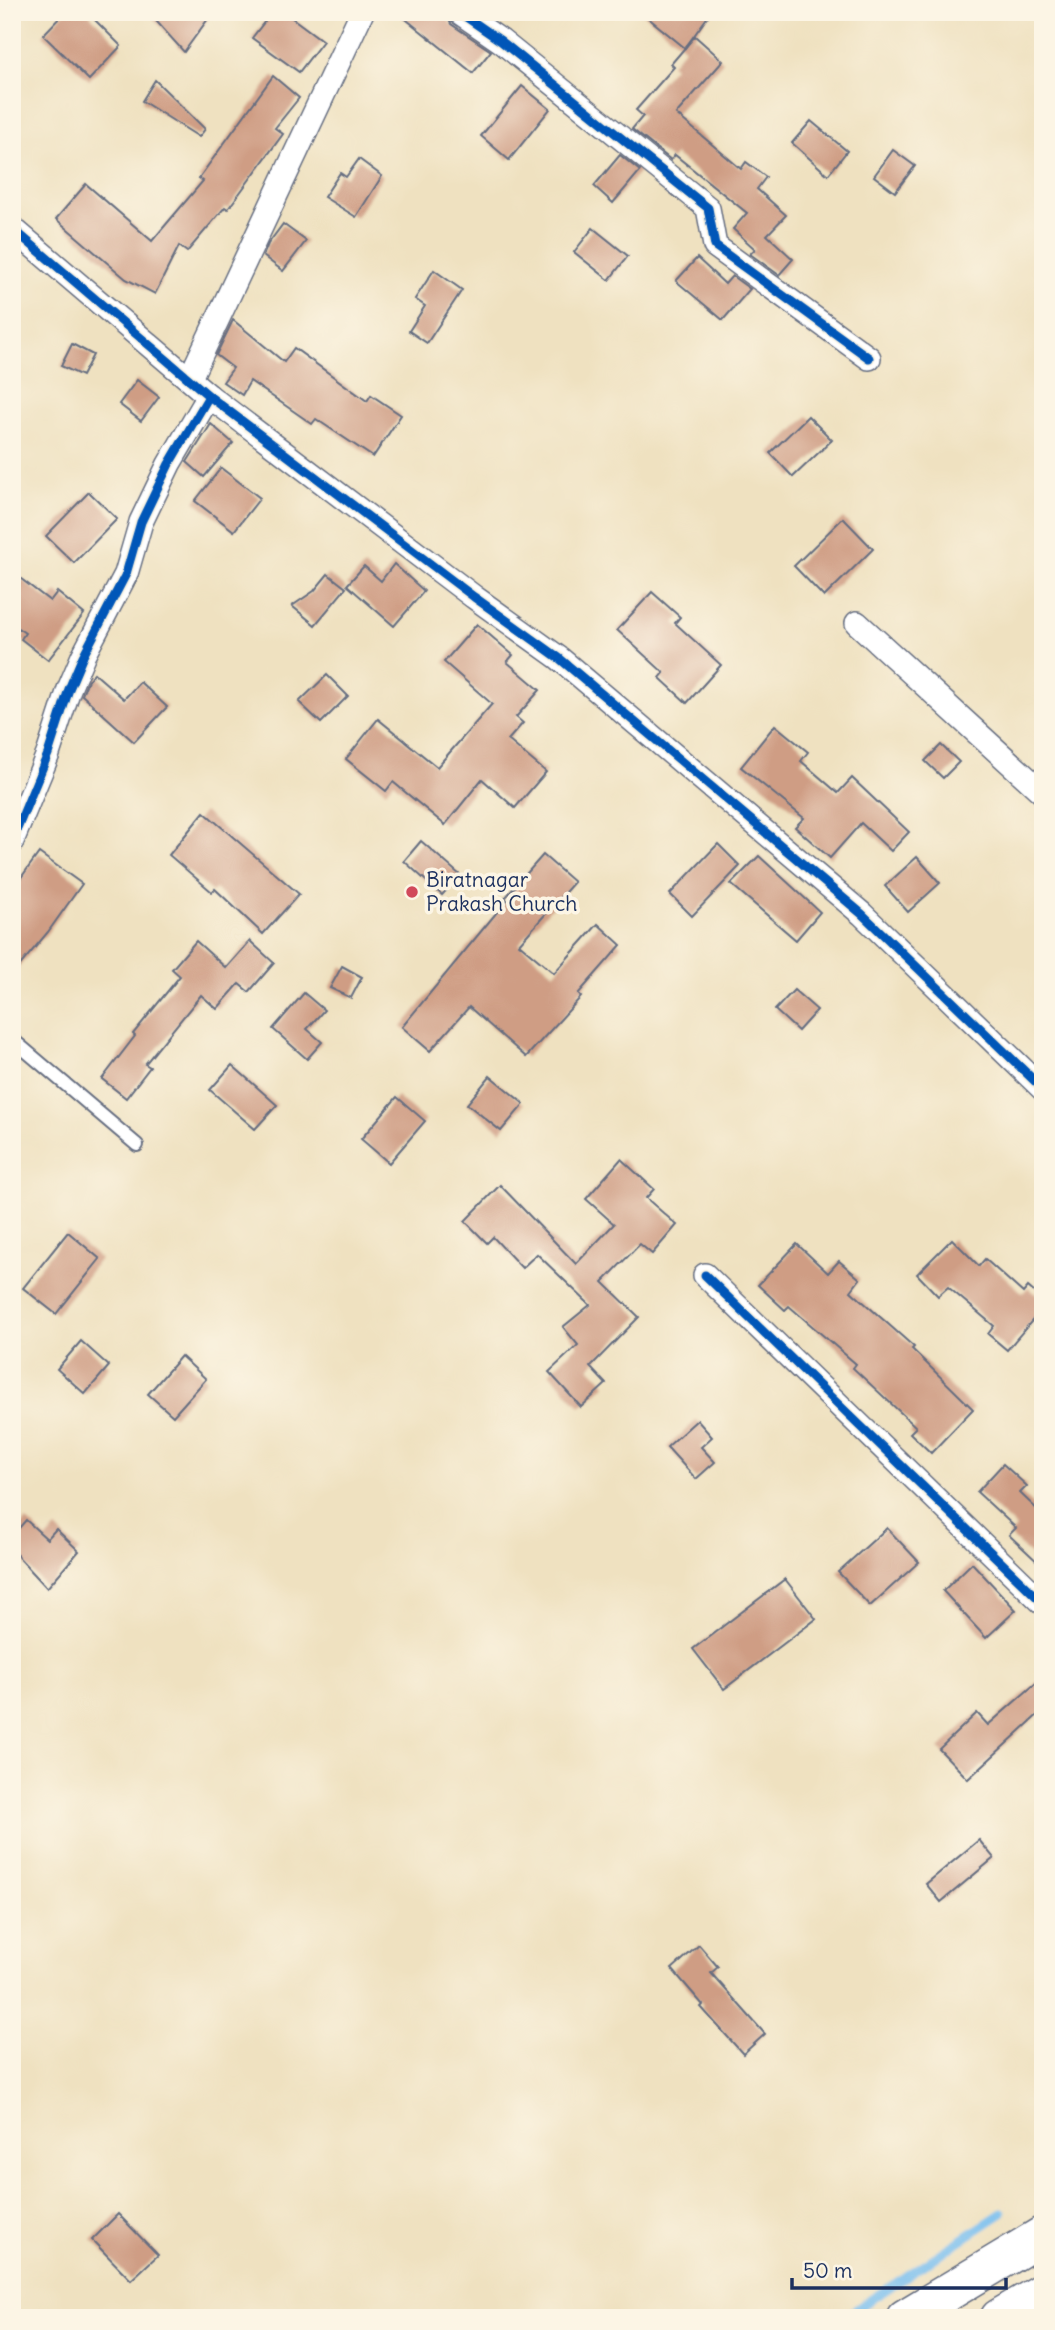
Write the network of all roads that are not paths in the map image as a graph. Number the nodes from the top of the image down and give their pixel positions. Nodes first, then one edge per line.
1 (362, 12) edge
2 (459, 12) edge
3 (12, 228) edge
4 (869, 358) dead end
5 (190, 378) junction
6 (209, 396) junction
7 (857, 623) dead end
8 (1043, 793) edge
9 (12, 841) edge
10 (12, 1039) edge
11 (1043, 1089) edge
12 (137, 1145) dead end
13 (705, 1275) dead end
14 (1043, 1603) edge
15 (1043, 2235) edge
16 (1043, 2292) edge
17 (905, 2318) edge
18 (999, 2318) edge

1 - 5 street
2 - 4 street
3 - 5 street
5 - 6 street
6 - 9 street
6 - 11 street
7 - 8 street
10 - 12 lane
13 - 14 street
15 - 17 main road
16 - 18 main road

